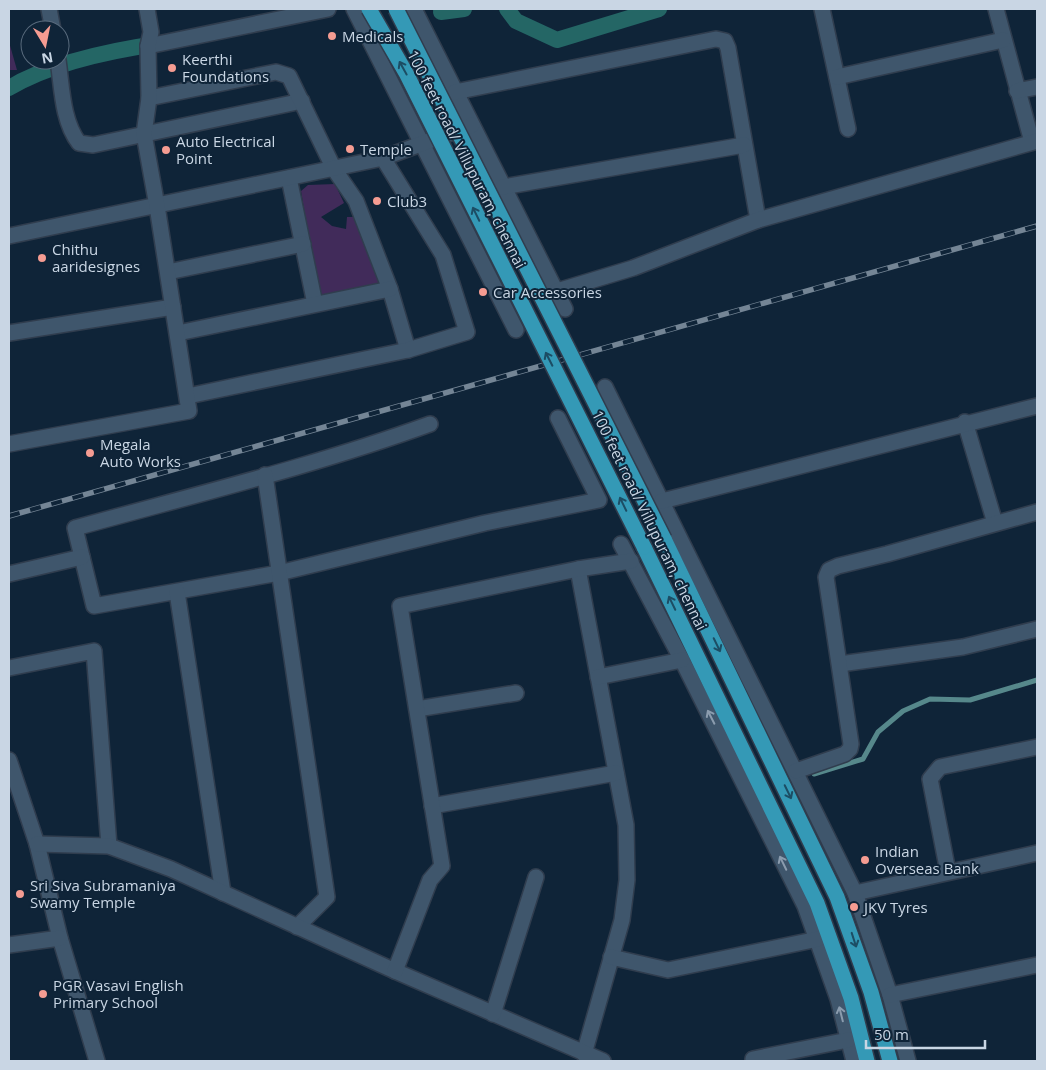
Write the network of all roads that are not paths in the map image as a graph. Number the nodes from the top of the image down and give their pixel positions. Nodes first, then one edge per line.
1 (146, 9) edge
2 (328, 9) edge
3 (354, 9) edge
4 (369, 9) edge
5 (396, 9) edge
6 (414, 9) edge
7 (822, 9) edge
8 (996, 9) edge
9 (1003, 40) junction
10 (148, 46) junction
11 (59, 70) edge
12 (837, 77) junction
13 (1037, 87) edge
14 (1017, 91) junction
15 (455, 92) junction
16 (149, 98) junction
17 (302, 100) junction
18 (472, 124) junction
19 (848, 128) dead end
20 (144, 134) junction
21 (1034, 141) edge
22 (423, 145) junction
23 (744, 146) junction
24 (383, 158) junction
25 (334, 168) junction
26 (289, 178) junction
27 (503, 188) junction
28 (157, 206) junction
29 (758, 220) junction
30 (9, 236) edge
31 (303, 244) junction
32 (168, 272) junction
33 (390, 289) junction
34 (556, 291) junction
35 (315, 304) junction
36 (174, 308) junction
37 (566, 309) dead end
38 (516, 330) dead end
39 (9, 333) edge
40 (178, 333) junction
41 (408, 350) junction
42 (605, 386) dead end
43 (188, 396) junction
44 (1037, 406) edge
45 (558, 418) dead end
46 (965, 422) junction
47 (430, 424) dead end
48 (9, 444) edge
49 (265, 475) junction
50 (662, 501) junction
51 (1037, 512) edge
52 (995, 523) junction
53 (621, 544) dead end
54 (82, 557) junction
55 (631, 560) junction
56 (578, 569) junction
57 (279, 573) junction
58 (9, 574) edge
59 (177, 592) junction
60 (1037, 628) edge
61 (682, 660) junction
62 (840, 664) junction
63 (9, 668) edge
64 (598, 677) junction
65 (516, 694) dead end
66 (417, 708) junction
67 (1037, 747) edge
68 (9, 760) edge
69 (796, 771) junction
70 (616, 773) junction
71 (432, 806) junction
72 (37, 844) junction
73 (109, 846) junction
74 (1037, 853) edge
75 (948, 872) junction
76 (536, 877) dead end
77 (223, 893) junction
78 (855, 893) junction
79 (297, 927) junction
80 (60, 938) junction
81 (818, 938) junction
82 (9, 945) edge
83 (611, 957) junction
84 (1037, 965) edge
85 (394, 971) junction
86 (890, 995) junction
87 (493, 1014) junction
88 (848, 1040) junction
89 (584, 1054) junction
90 (753, 1059) dead end
91 (97, 1061) edge
92 (603, 1061) edge
93 (854, 1061) edge
94 (867, 1061) edge
95 (890, 1061) edge
96 (908, 1061) edge

1 - 10 street
2 - 10 street
3 - 22 street
94 -> 4 highway, 100 feet road/ Villupuram, chennai, bridge
5 -> 95 highway, 100 feet road/ Villupuram, chennai, bridge
6 - 15 street
7 - 12 street
8 - 9 street
9 - 12 street
9 - 14 street
10 - 16 street
11 - 20 street
12 - 19 street
13 - 14 street
14 - 21 street
15 - 18 street
15 - 23 street
16 - 17 street
16 - 20 street
17 - 20 street
17 - 25 street
18 - 22 street
18 - 27 street
20 - 28 street
21 - 29 street
22 - 24 street
22 - 38 street
23 - 27 street
23 - 29 street
24 - 25 street
24 - 41 street
25 - 26 street
25 - 33 street
26 - 28 street
26 - 31 street
27 - 34 street
28 - 30 street
28 - 32 street
29 - 34 street
31 - 32 street
31 - 35 street
32 - 36 street
33 - 35 street
33 - 41 street
34 - 37 street
35 - 40 street
36 - 39 street
36 - 40 street
40 - 43 street
41 - 43 street
42 - 50 street
43 - 48 street
44 - 46 street
45 - 57 street
46 - 50 street
46 - 52 street
47 - 49 street
49 - 54 street
49 - 57 street
50 - 69 street
51 - 52 street
52 - 62 street
53 - 55 street
54 - 58 street
54 - 59 street
55 - 56 street
55 - 61 street
56 - 64 street
56 - 66 street
57 - 59 street
57 - 79 street
59 - 77 street
60 - 62 street
61 - 64 street
81 -> 61 street
62 - 69 street
63 - 73 street
64 - 70 street
65 - 66 street
66 - 71 street
67 - 75 street
68 - 72 street
69 - 78 street
70 - 71 street
70 - 83 street
71 - 85 street
72 - 73 street
72 - 80 street
73 - 77 street
74 - 75 street
75 - 78 street
76 - 87 street
77 - 79 street
78 - 86 street
79 - 85 street
80 - 82 street
80 - 91 street
81 - 83 street
88 -> 81 street
83 - 89 street
84 - 86 street
85 - 87 street
86 - 96 street
87 - 89 street
88 - 90 street
88 - 93 street
89 - 92 street

